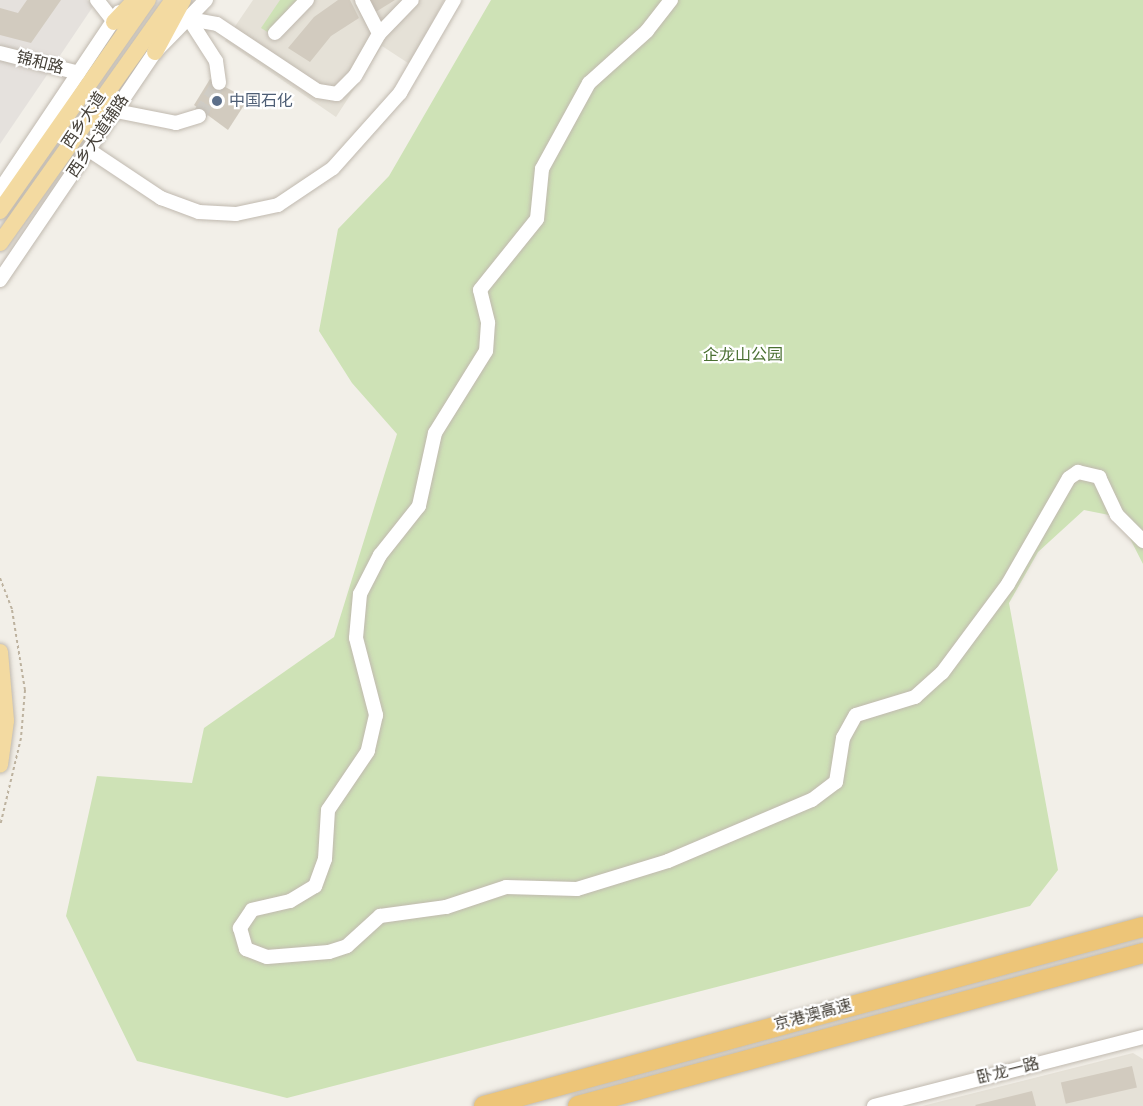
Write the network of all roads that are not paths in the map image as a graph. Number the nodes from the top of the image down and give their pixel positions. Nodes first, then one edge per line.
1 (97, 0) edge
2 (125, 0) edge
3 (135, 0) edge
4 (148, 0) edge
5 (172, 0) edge
6 (183, 0) edge
7 (206, 0) edge
8 (308, 0) edge
9 (362, 0) edge
10 (412, 0) edge
11 (454, 0) edge
12 (671, 0) edge
13 (189, 19) junction
14 (114, 22) junction
15 (275, 33) dead end
16 (379, 34) junction
17 (155, 52) junction
18 (0, 53) edge
19 (79, 73) junction
20 (219, 83) tunnel mouth
21 (116, 111) junction
22 (199, 116) dead end
23 (89, 150) junction
24 (0, 190) edge
25 (0, 211) edge
26 (0, 243) edge
27 (0, 280) edge
28 (1143, 542) edge
29 (0, 652) edge
30 (0, 765) edge
31 (1143, 927) edge
32 (1143, 953) edge
33 (1143, 1037) edge
34 (484, 1106) edge
35 (578, 1106) edge
36 (874, 1106) edge

1 - 14 street
2 - 14 street
3 - 14 main road
4 - 25 main road, 西乡大道
5 - 26 main road, 西乡大道
6 - 17 main road
7 - 13 street, 西乡大道辅路
8 - 15 street
9 - 16 street
10 - 16 street
11 - 23 street
12 - 28 street
13 - 16 street
13 - 17 street, 西乡大道辅路
13 - 20 street
14 - 19 street
17 - 21 street, 西乡大道辅路
18 - 19 street, 锦和路
19 - 24 street
21 - 22 street
21 - 23 street, 西乡大道辅路
23 - 27 street, 西乡大道辅路
29 - 30 main road
31 - 34 highway, 京港澳高速
32 - 35 highway, 京港澳高速
33 - 36 street, 卧龙一路

